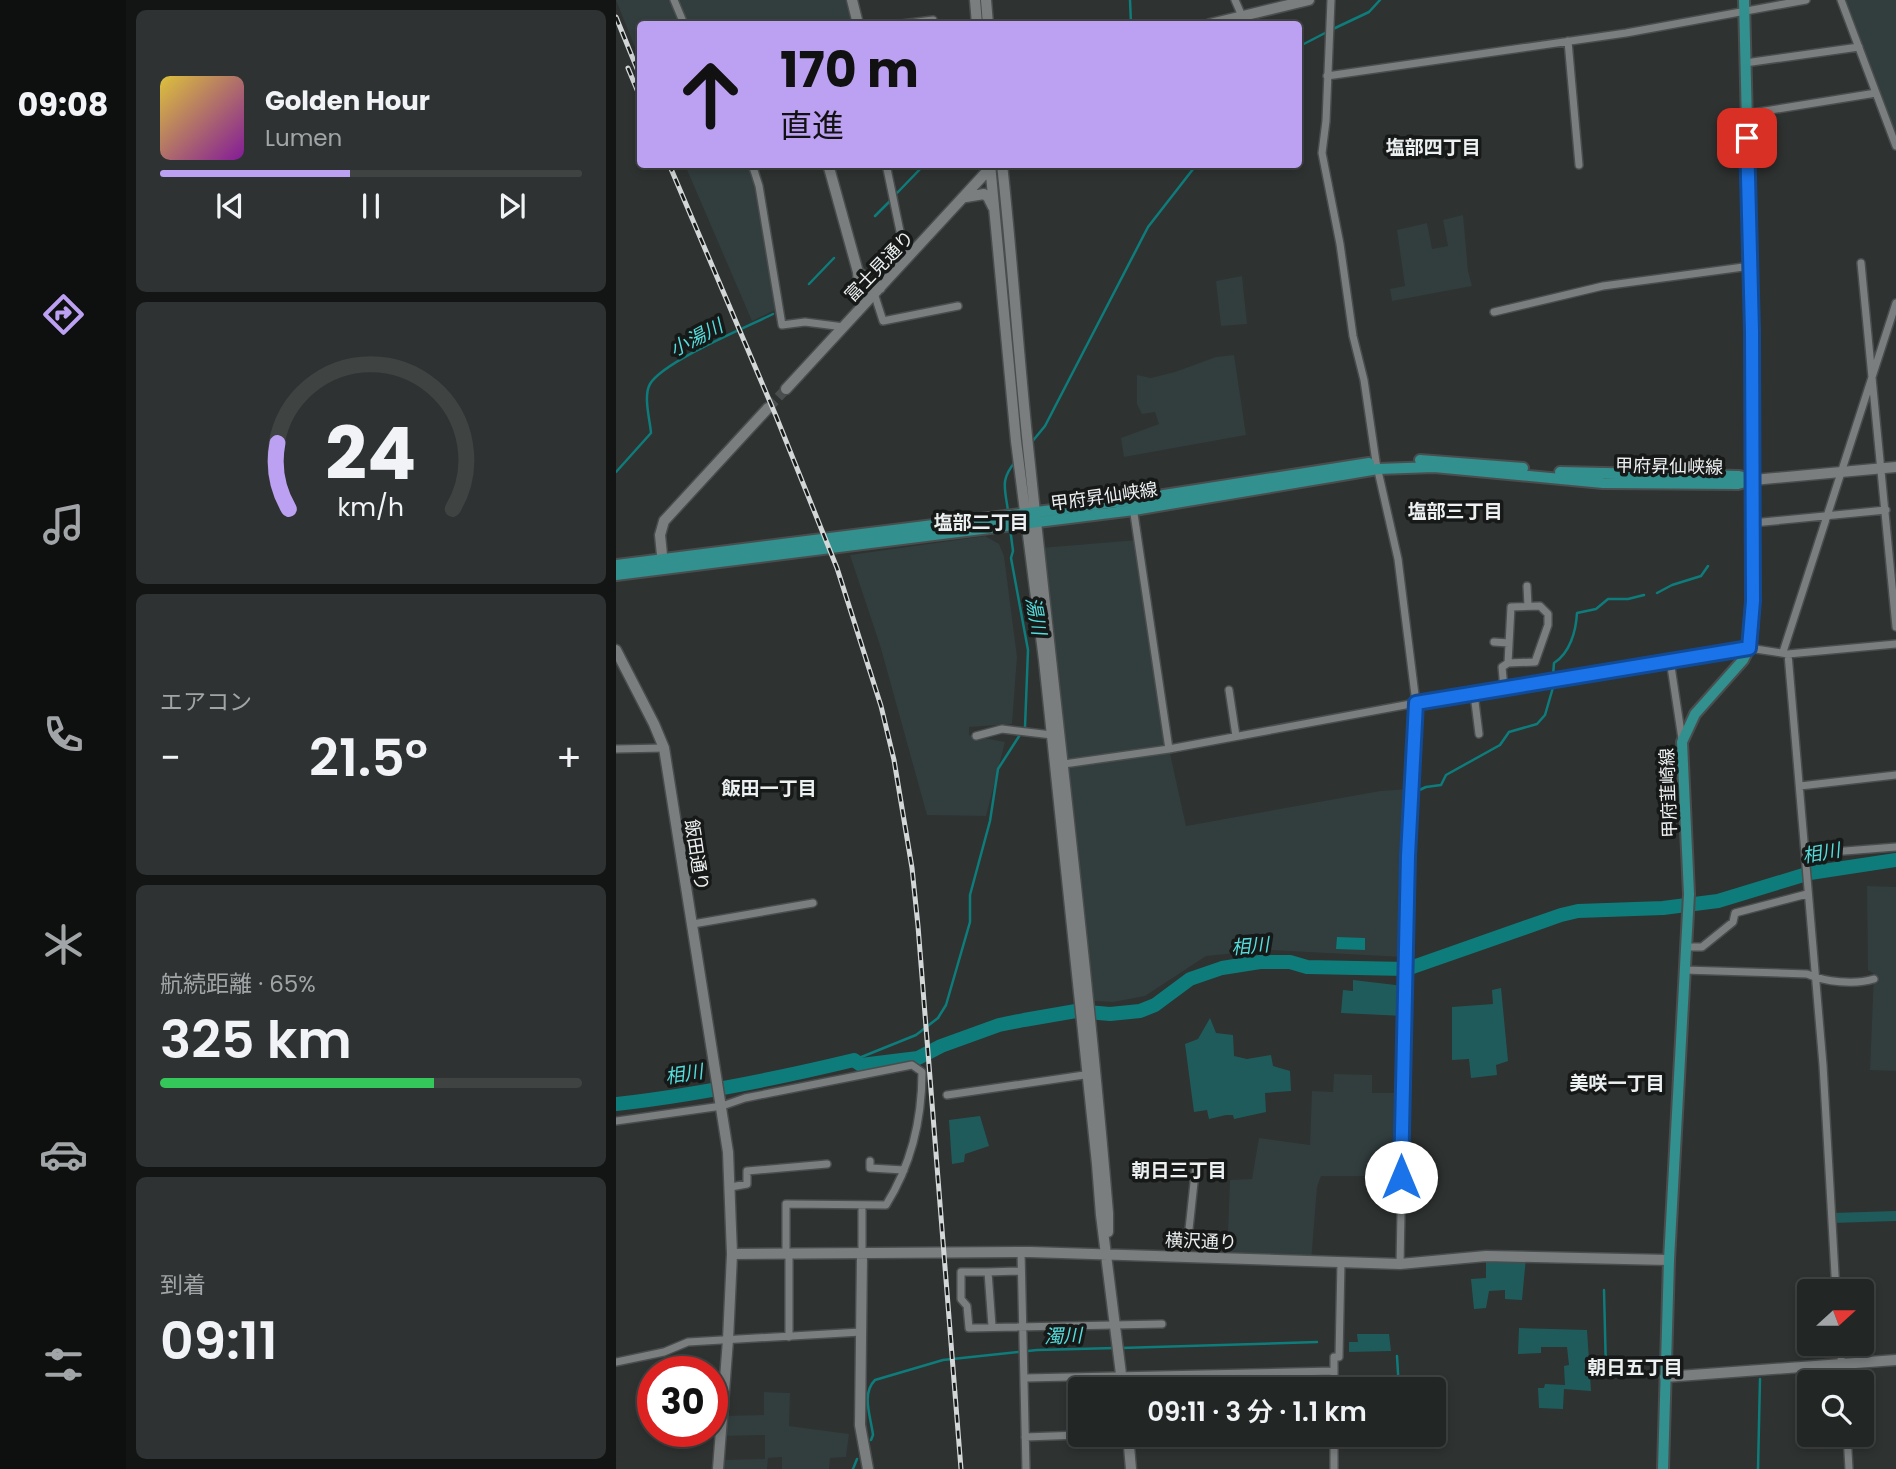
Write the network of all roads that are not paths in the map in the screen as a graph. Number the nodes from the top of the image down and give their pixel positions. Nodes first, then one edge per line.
1 (674, 0) edge
2 (852, 0) edge
3 (975, 0) edge
4 (986, 0) edge
5 (1235, 0) edge
6 (1309, 0) edge
7 (1331, 0) edge
8 (1806, 0) edge
9 (1841, 0) edge
10 (1744, 6) edge
11 (1242, 16) junction
12 (933, 20) dead end
13 (683, 21) edge
14 (857, 21) edge
15 (925, 21) edge
16 (977, 21) edge
17 (988, 21) edge
18 (1222, 21) edge
19 (1568, 41) junction
20 (1859, 47) junction
21 (1745, 63) junction
22 (1327, 76) junction
23 (1876, 93) junction
24 (1746, 114) junction
25 (1896, 146) edge
26 (1579, 165) dead end
27 (753, 168) edge
28 (829, 168) edge
29 (887, 168) edge
30 (989, 168) edge
31 (991, 168) edge
32 (1002, 168) edge
33 (966, 197) junction
34 (994, 210) junction
35 (907, 261) junction
36 (1861, 262) dead end
37 (1751, 266) junction
38 (858, 272) junction
39 (877, 290) junction
40 (1896, 303) edge
41 (862, 306) junction
42 (958, 306) dead end
43 (1493, 312) dead end
44 (844, 327) junction
45 (1873, 372) junction
46 (786, 389) tunnel mouth
47 (768, 408) tunnel mouth
48 (1377, 466) junction
49 (1896, 467) edge
50 (1882, 468) junction
51 (1841, 471) junction
52 (1752, 480) junction
53 (1133, 505) junction
54 (1886, 510) junction
55 (1825, 517) junction
56 (1020, 519) junction
57 (1753, 523) junction
58 (663, 565) junction
59 (617, 573) edge
60 (1527, 586) dead end
61 (1528, 606) junction
62 (1896, 627) edge
63 (1494, 642) dead end
64 (1509, 643) junction
65 (1896, 644) edge
66 (1749, 648) junction
67 (616, 650) edge
68 (1786, 653) junction
69 (1670, 660) junction
70 (1508, 663) junction
71 (1504, 689) junction
72 (1229, 690) dead end
73 (1474, 694) junction
74 (1416, 703) junction
75 (1479, 734) dead end
76 (1052, 735) junction
77 (976, 736) dead end
78 (1236, 736) junction
79 (1682, 742) junction
80 (664, 748) junction
81 (616, 749) edge
82 (1169, 749) junction
83 (1064, 764) junction
84 (1896, 775) edge
85 (1800, 786) junction
86 (1896, 847) edge
87 (1807, 855) junction
88 (1807, 894) junction
89 (813, 903) dead end
90 (693, 924) junction
91 (1686, 947) junction
92 (1684, 970) junction
93 (1815, 978) junction
94 (1874, 979) dead end
95 (1084, 1001) junction
96 (1092, 1074) junction
97 (947, 1095) dead end
98 (721, 1105) junction
99 (616, 1121) edge
100 (870, 1161) dead end
101 (827, 1164) dead end
102 (1196, 1164) dead end
103 (904, 1170) junction
104 (730, 1187) junction
105 (862, 1205) junction
106 (1021, 1252) junction
107 (1107, 1253) junction
108 (732, 1254) junction
109 (862, 1254) junction
110 (788, 1255) junction
111 (1186, 1257) junction
112 (1669, 1259) junction
113 (1341, 1262) junction
114 (1400, 1264) junction
115 (1021, 1271) junction
116 (988, 1272) junction
117 (1835, 1279) edge
118 (1162, 1324) dead end
119 (992, 1326) junction
120 (1116, 1326) junction
121 (1023, 1327) junction
122 (861, 1332) junction
123 (789, 1336) junction
124 (728, 1340) junction
125 (1841, 1356) edge
126 (1896, 1360) edge
127 (616, 1363) edge
128 (1841, 1363) junction
129 (1842, 1370) edge
130 (1334, 1371) junction
131 (1121, 1376) junction
132 (1334, 1377) edge
133 (1665, 1377) junction
134 (1024, 1378) junction
135 (1068, 1435) edge
136 (1025, 1437) junction
137 (1129, 1447) edge
138 (1334, 1447) edge
139 (1848, 1447) edge
140 (718, 1469) edge
141 (868, 1469) edge
142 (1026, 1469) edge
143 (1131, 1469) edge
144 (1334, 1469) edge
145 (1663, 1469) edge
146 (1849, 1469) edge

1 - 13 street
2 - 14 street
3 - 16 street
4 - 17 street
5 - 11 street
6 - 11 street
7 - 22 street
8 - 10 street
9 - 20 street
10 - 19 street
10 - 21 main road, 甲府韮崎線
11 - 18 street
12 - 15 street
19 - 22 street
19 - 26 street
20 - 21 street
20 - 23 street
21 - 24 main road, 甲府韮崎線
22 - 48 street
23 - 24 street
23 - 25 street
24 - 37 main road, 甲府韮崎線
27 - 44 street
28 - 38 street
29 - 35 street
30 - 33 street, 富士見通り
31 - 34 street
32 - 56 street
33 - 34 street
33 - 35 street, 富士見通り
34 - 56 street
35 - 39 street, 富士見通り
36 - 45 street
37 - 43 street
37 - 52 main road, 甲府韮崎線
38 - 39 street
38 - 41 street
39 - 41 street, 富士見通り
39 - 42 street
40 - 45 street
41 - 44 street, 富士見通り
44 - 46 street, 富士見通り
45 - 50 street
45 - 51 street
47 - 58 street
48 - 52 main road, 甲府昇仙峡線
48 - 53 main road, 甲府昇仙峡線
48 - 74 street
49 - 50 street
50 - 51 street
50 - 54 street
51 - 52 street
51 - 55 street
52 - 57 main road, 甲府韮崎線
53 - 56 main road, 甲府昇仙峡線
53 - 82 street
54 - 55 street
54 - 62 street
55 - 57 street
55 - 68 street
56 - 58 main road, 甲府昇仙峡線
56 - 76 street
56 - 83 street
57 - 66 main road, 甲府韮崎線
58 - 59 main road, 甲府昇仙峡線
60 - 61 street
61 - 64 street
61 - 70 street
63 - 64 street
64 - 70 street
65 - 68 street
66 - 68 street
66 - 69 street
66 - 79 main road, 甲府韮崎線
67 - 80 street, 飯田通り
68 - 85 street
69 - 71 street
69 - 79 street
70 - 71 street
71 - 73 street
72 - 78 street
73 - 74 street
73 - 75 street
74 - 78 street
74 - 114 street
76 - 77 street
76 - 95 street
78 - 82 street
79 - 91 main road, 甲府韮崎線
80 - 81 street
80 - 90 street, 飯田通り
82 - 83 street
83 - 95 street
84 - 85 street
85 - 87 street
86 - 87 street
87 - 88 street
88 - 91 street
88 - 93 street
89 - 90 street
90 - 98 street, 飯田通り
91 - 92 main road
92 - 93 street
92 - 112 main road
93 - 94 street
93 - 117 street
95 - 96 street
96 - 97 street
96 - 107 street
98 - 99 street
98 - 103 street
98 - 104 street
100 - 103 street
101 - 104 street
102 - 111 street
103 - 105 street
104 - 108 street
105 - 109 street
105 - 110 street
106 - 107 street, 横沢通り
106 - 109 street, 横沢通り
106 - 115 street
107 - 111 street, 横沢通り
107 - 120 street
108 - 110 street, 横沢通り
108 - 124 street
109 - 110 street, 横沢通り
109 - 122 street
110 - 123 street
111 - 113 street, 横沢通り
112 - 114 street, 横沢通り
112 - 133 main road
113 - 114 street, 横沢通り
113 - 130 street
115 - 116 street
115 - 121 street
116 - 119 street
116 - 119 street
118 - 120 street
119 - 121 street
120 - 121 street
120 - 131 street
121 - 134 street
122 - 123 street
122 - 141 street
123 - 124 street
124 - 127 street
124 - 140 street
125 - 128 street
126 - 128 street
128 - 129 street
128 - 133 street
130 - 131 street
130 - 132 street
131 - 134 street
133 - 145 main road
134 - 136 street
135 - 136 street
136 - 142 street
137 - 143 street
138 - 144 street
139 - 146 street

